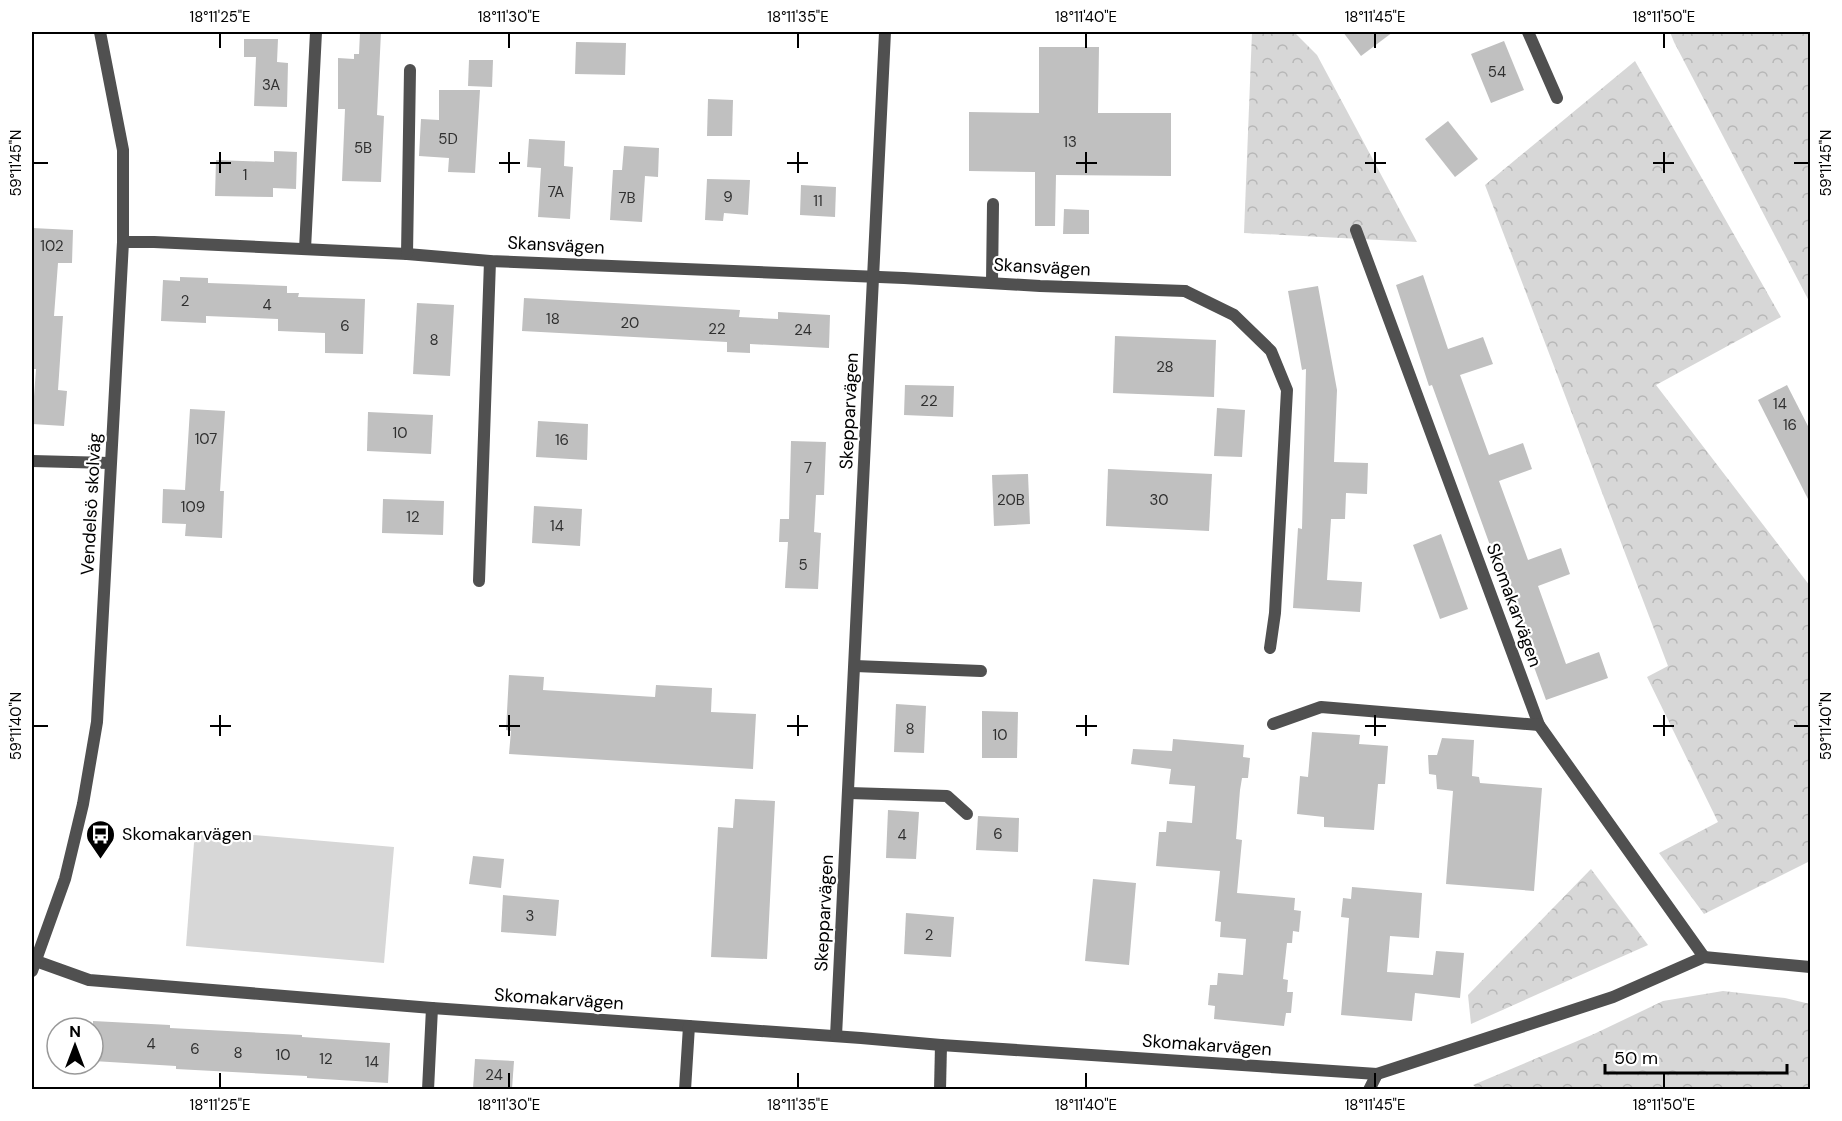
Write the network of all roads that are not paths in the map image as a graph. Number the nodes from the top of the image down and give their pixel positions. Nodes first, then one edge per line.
1 (100, 32) edge
2 (315, 32) edge
3 (885, 32) edge
4 (1528, 32) edge
5 (410, 70) dead end
6 (1557, 98) dead end
7 (993, 204) dead end
8 (1356, 230) dead end
9 (123, 242) junction
10 (304, 249) junction
11 (407, 255) junction
12 (490, 261) junction
13 (874, 278) junction
14 (992, 283) junction
15 (32, 461) edge
16 (110, 463) junction
17 (479, 581) dead end
18 (1270, 648) dead end
19 (855, 666) junction
20 (981, 671) dead end
21 (1273, 724) dead end
22 (1539, 725) junction
23 (849, 793) junction
24 (968, 814) dead end
25 (1704, 957) junction
26 (34, 966) edge
27 (1810, 967) edge
28 (432, 1008) junction
29 (689, 1026) junction
30 (836, 1036) junction
31 (941, 1045) junction
32 (1377, 1074) junction
33 (428, 1089) edge
34 (685, 1089) edge
35 (939, 1089) edge
36 (1370, 1089) edge

1 - 9 street, Vendelsö skolväg
2 - 10 street
3 - 13 street, Skepparvägen
4 - 6 street
5 - 11 street
7 - 14 street
8 - 22 street, Skomakarvägen
9 - 10 street, Skansvägen
9 - 16 street, Vendelsö skolväg
10 - 11 street, Skansvägen
11 - 12 street, Skansvägen
12 - 13 street, Skansvägen
12 - 17 street, Skansvägen
13 - 14 street, Skansvägen
13 - 19 street, Skepparvägen
14 - 18 street, Skansvägen
15 - 16 street
16 - 26 street, Vendelsö skolväg
19 - 20 street
19 - 23 street, Skepparvägen
21 - 22 street
22 - 25 street, Skomakarvägen
23 - 24 street
23 - 30 street, Skepparvägen
25 - 27 street, Skomakarvägen
25 - 32 street, Skomakarvägen
26 - 28 street, Skomakarvägen
28 - 29 street, Skomakarvägen
28 - 33 street
29 - 30 street, Skomakarvägen
29 - 34 street
30 - 31 street, Skomakarvägen
31 - 32 street, Skomakarvägen
31 - 35 street
32 - 36 street

